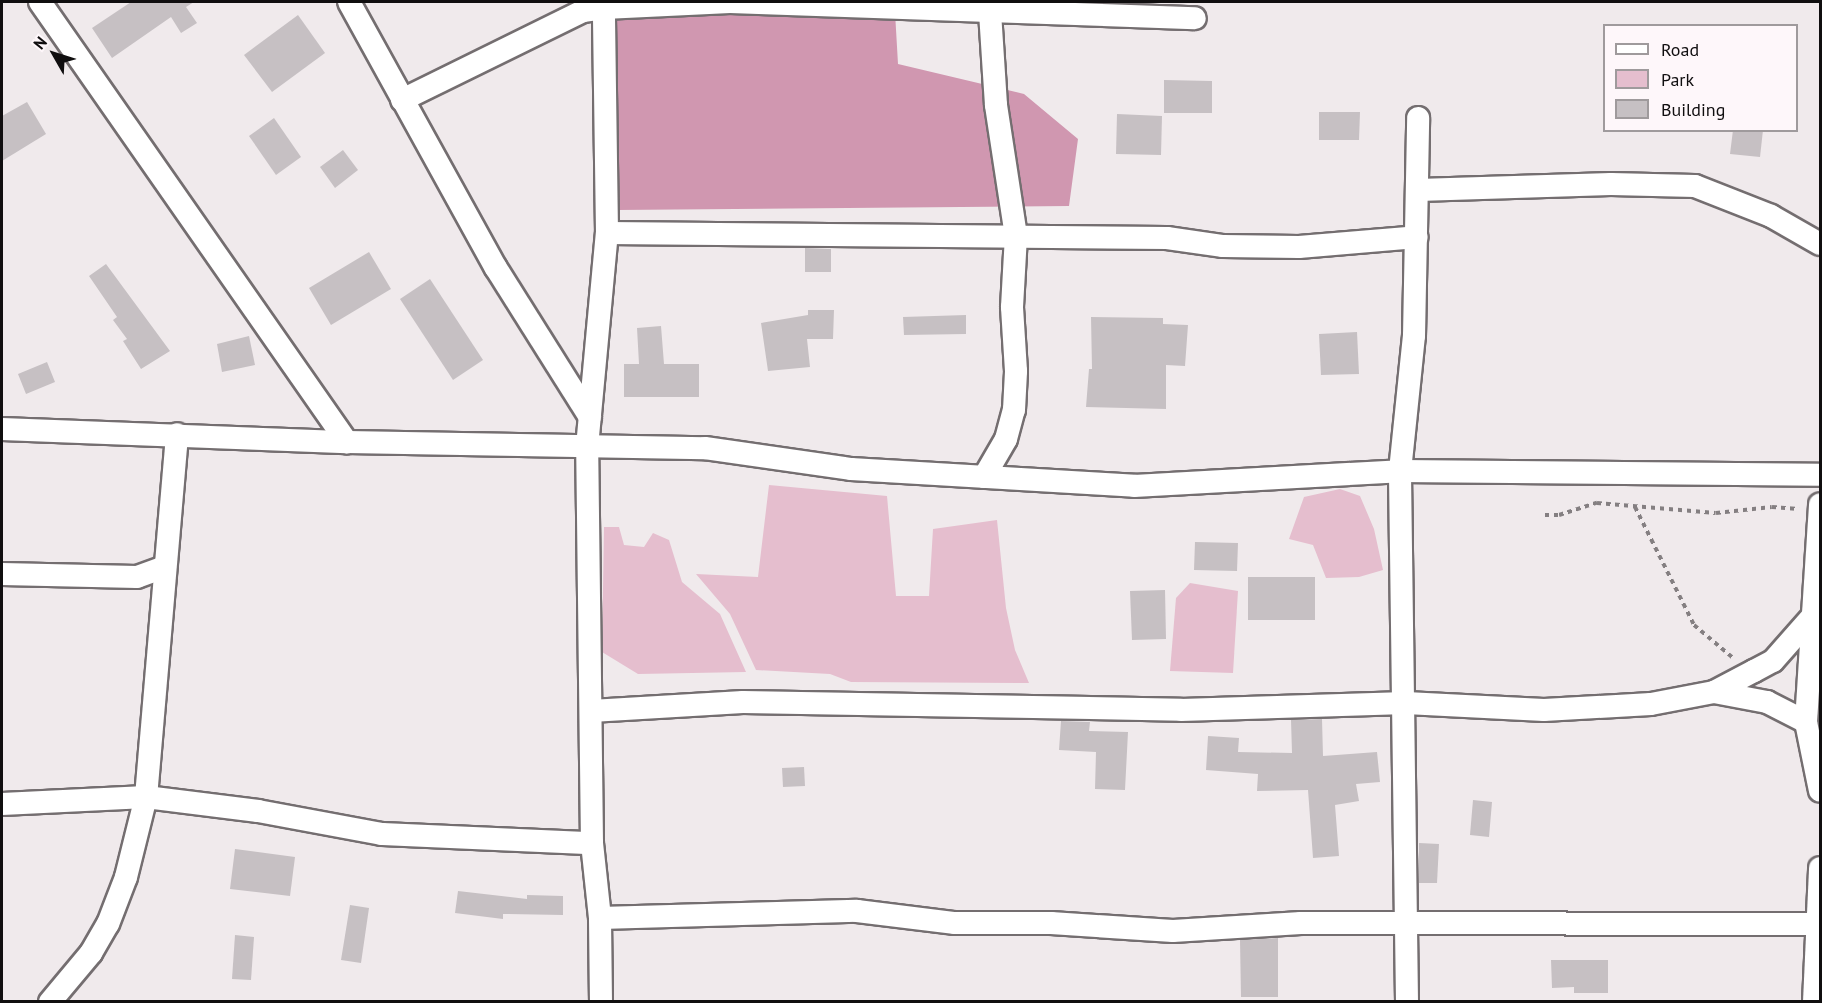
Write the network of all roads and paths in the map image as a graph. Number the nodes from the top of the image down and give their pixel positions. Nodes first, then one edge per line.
1 (40, 2) edge
2 (349, 2) edge
3 (590, 7) edge
4 (990, 11) junction
5 (1195, 18) dead end
6 (402, 100) junction
7 (1418, 118) dead end
8 (1418, 190) junction
9 (607, 233) junction
10 (1016, 236) junction
11 (1418, 237) junction
12 (1821, 244) edge
13 (590, 417) junction
14 (2, 429) edge
15 (177, 434) junction
16 (347, 442) junction
17 (587, 447) junction
18 (1400, 471) junction
19 (1821, 475) edge
20 (984, 477) junction
21 (1635, 507) junction
22 (1820, 509) edge
23 (1545, 515) dead end
24 (165, 567) junction
25 (2, 574) edge
26 (1810, 619) junction
27 (1754, 671) junction
28 (1714, 693) junction
29 (1406, 703) junction
30 (591, 711) junction
31 (1806, 722) junction
32 (1821, 791) edge
33 (146, 797) junction
34 (2, 804) edge
35 (592, 843) junction
36 (1821, 868) edge
37 (600, 918) junction
38 (1819, 924) edge
39 (1407, 925) junction
40 (50, 1002) edge
41 (601, 1002) edge
42 (1407, 1002) edge
43 (1814, 1002) edge

1 - 16 street
2 - 6 street
3 - 4 street
3 - 6 street
3 - 9 street
4 - 5 street
4 - 10 street
6 - 13 street
7 - 8 street
8 - 11 street
8 - 12 street
9 - 10 street
9 - 13 street
10 - 11 street
10 - 20 street
11 - 18 street
13 - 17 street
14 - 15 street
15 - 16 street
15 - 24 street
16 - 17 street
17 - 20 street
17 - 30 street
18 - 19 street
18 - 20 street
18 - 29 street
21 - 22 path
21 - 23 path
21 - 27 path
22 - 26 street
24 - 25 street
24 - 33 street
26 - 27 street
26 - 31 street
27 - 28 street
28 - 29 street
28 - 31 street
29 - 30 street
29 - 39 street
30 - 35 street
31 - 32 street
33 - 34 street
33 - 35 street
33 - 40 street
35 - 37 street
36 - 38 street
37 - 39 street
37 - 41 street
38 - 39 street
38 - 43 street
39 - 42 street

